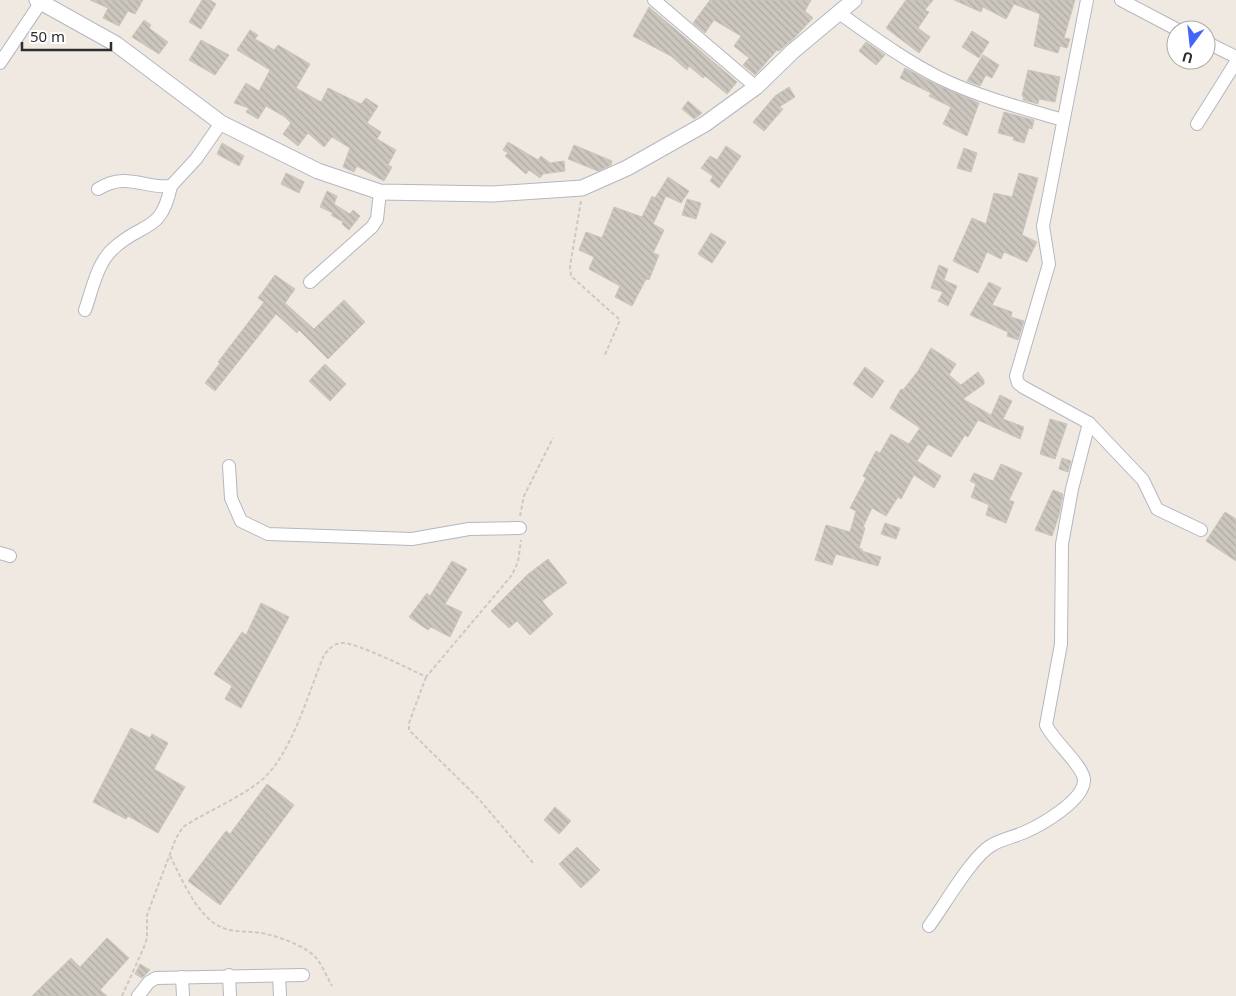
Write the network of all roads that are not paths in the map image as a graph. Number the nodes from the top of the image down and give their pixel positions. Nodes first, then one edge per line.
1 (654, 0) edge
2 (854, 0) edge
3 (1087, 0) edge
4 (1122, 0) edge
5 (47, 2) edge
6 (840, 13) junction
7 (1166, 24) edge
8 (1216, 47) edge
9 (1236, 57) edge
10 (1236, 62) edge
11 (0, 63) edge
12 (756, 87) junction
13 (1063, 120) junction
14 (1197, 124) dead end
15 (218, 128) junction
16 (170, 186) junction
17 (98, 189) dead end
18 (380, 198) junction
19 (310, 282) dead end
20 (85, 310) dead end
21 (1089, 423) junction
22 (229, 466) dead end
23 (520, 528) road end
24 (1202, 530) dead end
25 (929, 926) dead end
26 (229, 975) junction
27 (303, 975) dead end
28 (280, 976) junction
29 (182, 977) junction
30 (138, 996) edge
31 (183, 996) edge
32 (230, 996) edge
33 (280, 996) edge

1 - 12 street
2 - 6 street
3 - 13 street
4 - 7 street
5 - 11 street
5 - 15 street
6 - 12 street
6 - 13 street
8 - 9 street
10 - 14 street
12 - 18 street
13 - 21 street
15 - 16 street
15 - 18 street
16 - 17 street
16 - 20 street
18 - 19 street
21 - 24 street
21 - 25 street
22 - 23 street
26 - 28 street
26 - 29 street
26 - 32 street
27 - 28 street
28 - 33 street
29 - 30 street
29 - 31 street

